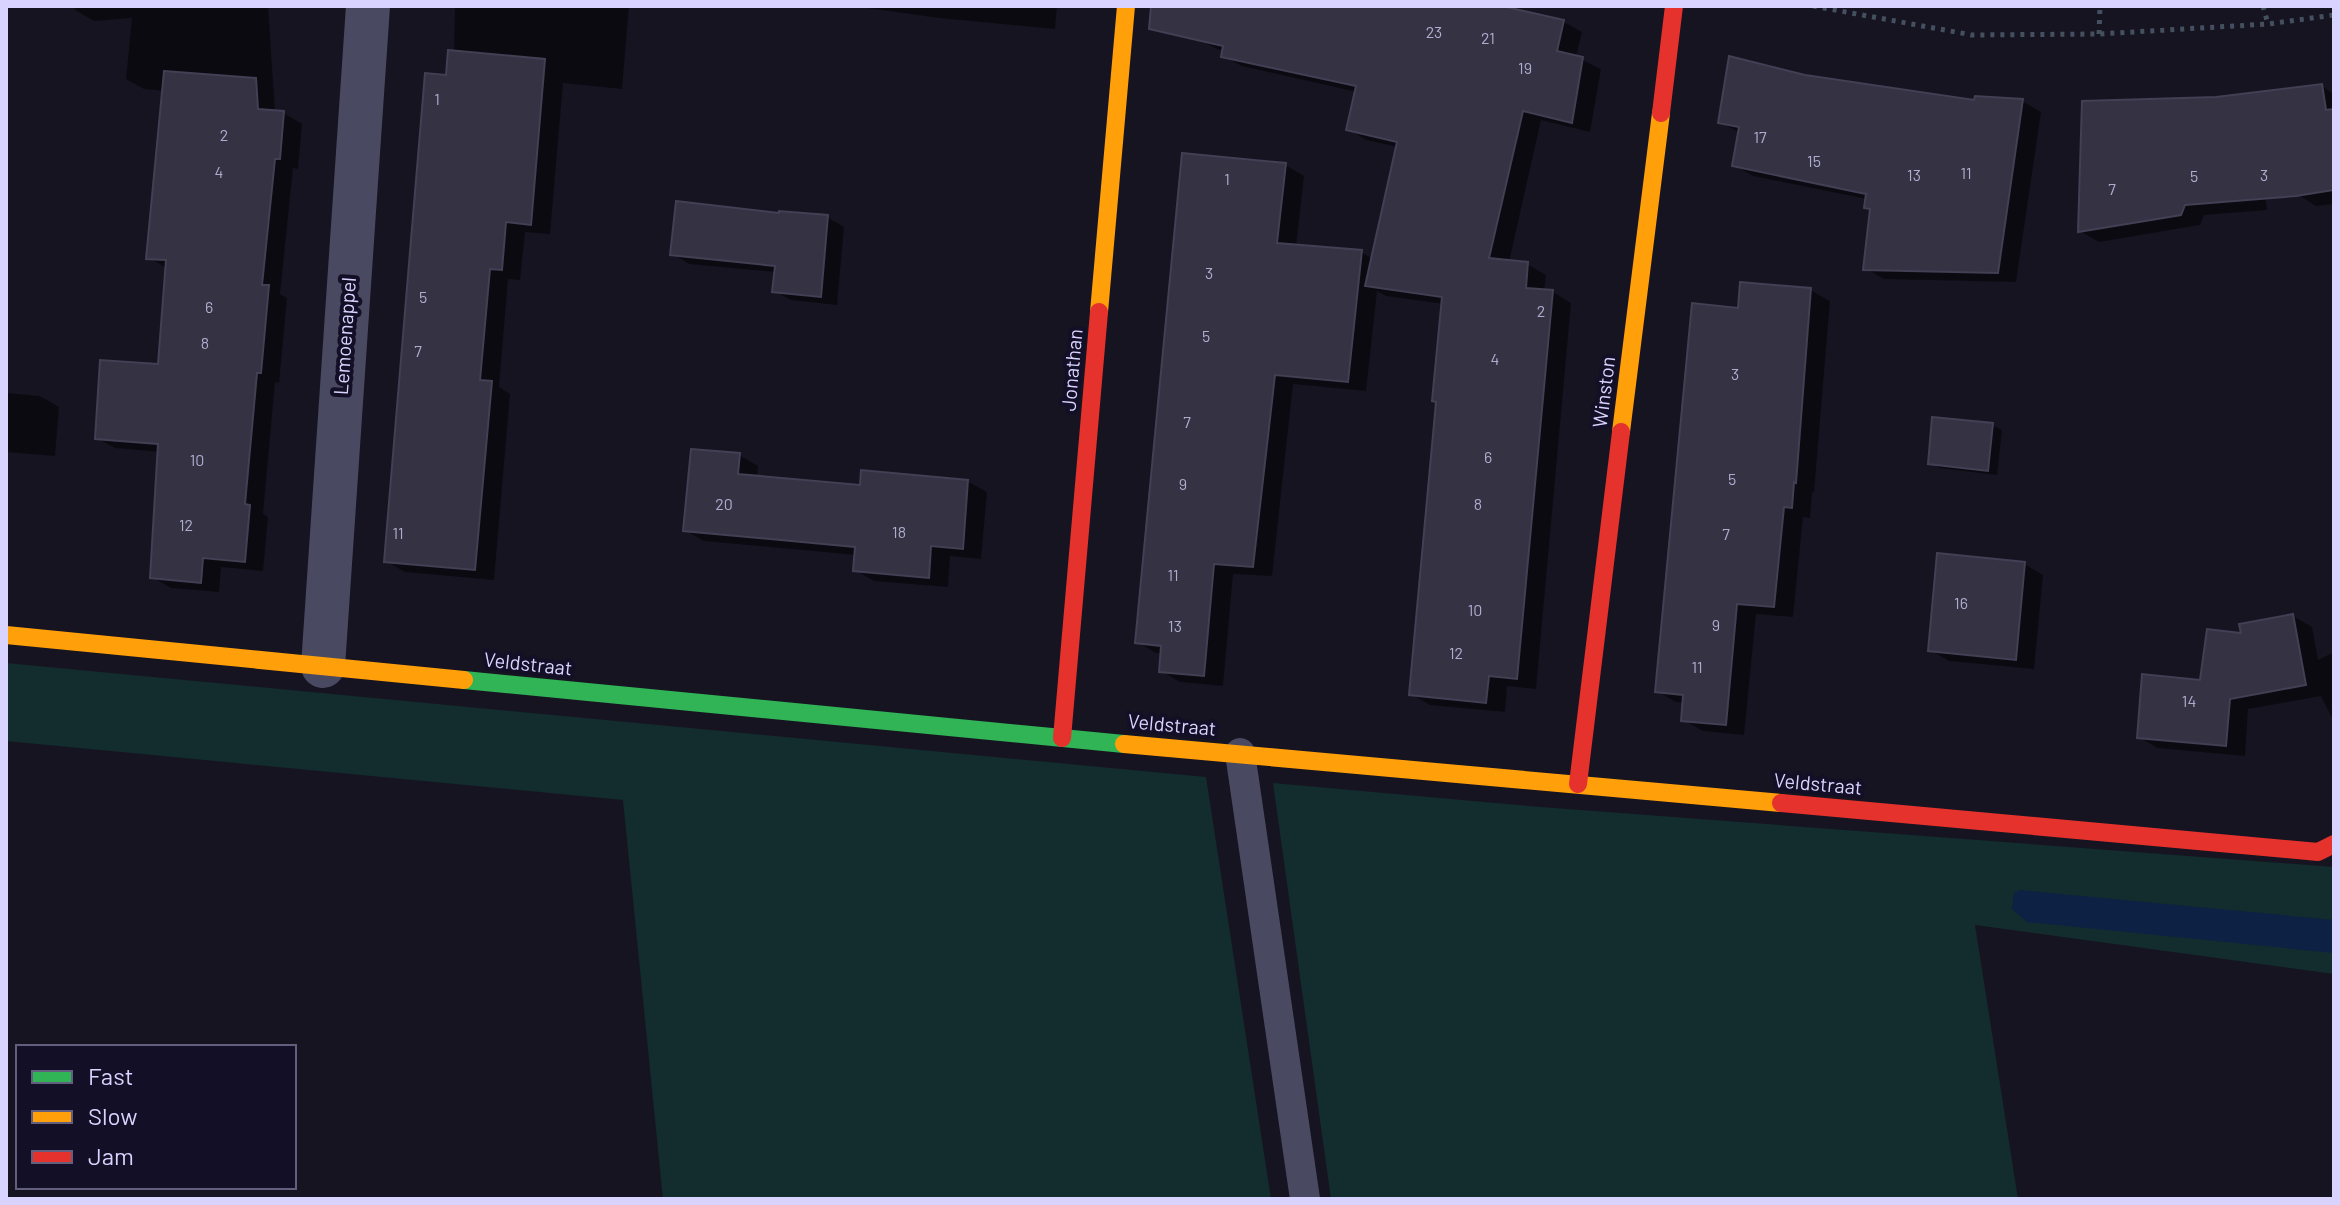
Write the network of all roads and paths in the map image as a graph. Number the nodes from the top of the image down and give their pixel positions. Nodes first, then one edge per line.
1 (368, 6) edge
2 (1126, 6) edge
3 (1674, 6) edge
4 (1813, 6) edge
5 (2100, 6) edge
6 (2263, 6) edge
7 (2334, 15) edge
8 (2268, 24) junction
9 (2099, 34) junction
10 (6, 635) edge
11 (323, 666) junction
12 (1062, 738) junction
13 (1240, 753) junction
14 (1578, 784) junction
15 (2334, 844) edge
16 (1305, 1199) edge

1 - 11 street, Lemoenappel
2 - 12 street, Jonathan
3 - 14 street, Winston
4 - 9 path
5 - 9 path
6 - 8 path
7 - 8 path
8 - 9 path
10 - 11 street, Veldstraat
11 - 12 street, Veldstraat
12 - 13 street, Veldstraat
13 - 14 street, Veldstraat
13 - 16 lane
14 - 15 street, Veldstraat

